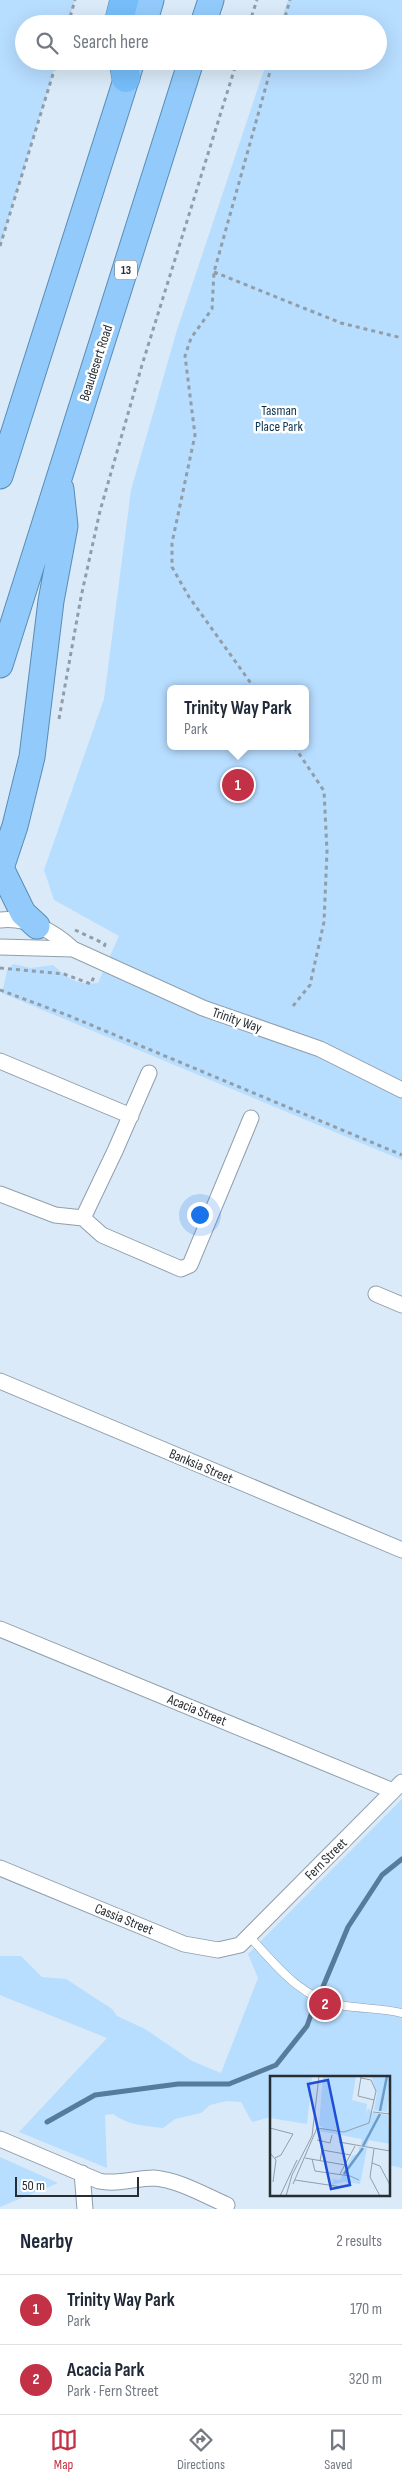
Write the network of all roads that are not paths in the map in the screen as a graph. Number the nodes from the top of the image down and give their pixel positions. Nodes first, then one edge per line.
1 (124, 0) edge
2 (151, 0) edge
3 (210, 0) edge
4 (120, 15) edge
5 (147, 15) edge
6 (206, 15) edge
7 (126, 70) edge
8 (188, 70) edge
9 (0, 476) edge
10 (60, 479) junction
11 (0, 665) edge
12 (1, 869) edge
13 (0, 920) edge
14 (37, 926) junction
15 (0, 947) edge
16 (73, 949) junction
17 (0, 1061) edge
18 (149, 1073) dead end
19 (402, 1090) edge
20 (131, 1116) junction
21 (251, 1118) dead end
22 (0, 1194) edge
23 (82, 1218) junction
24 (376, 1294) dead end
25 (402, 1305) edge
26 (0, 1381) edge
27 (402, 1550) edge
28 (0, 1629) edge
29 (398, 1786) edge
30 (0, 1868) edge
31 (249, 1936) junction
32 (402, 2012) edge
33 (0, 2139) edge
34 (82, 2173) junction
35 (227, 2205) dead end
36 (85, 2209) edge

1 - 4 highway
2 - 5 highway
3 - 6 highway
7 - 9 highway
8 - 10 highway, Beaudesert Road / 13
10 - 11 highway, Beaudesert Road / 13
10 - 12 highway
12 - 14 highway
13 - 14 street, Trinity Way
14 - 16 street, Trinity Way
15 - 16 street, Trinity Way
16 - 19 street, Trinity Way
17 - 20 street
18 - 20 street
20 - 23 street
21 - 23 street
22 - 23 street
24 - 25 street
26 - 27 street, Banksia Street
28 - 29 street, Acacia Street
29 - 31 street, Fern Street
30 - 31 street, Cassia Street
31 - 32 lane
33 - 34 street
34 - 35 street
34 - 36 street

